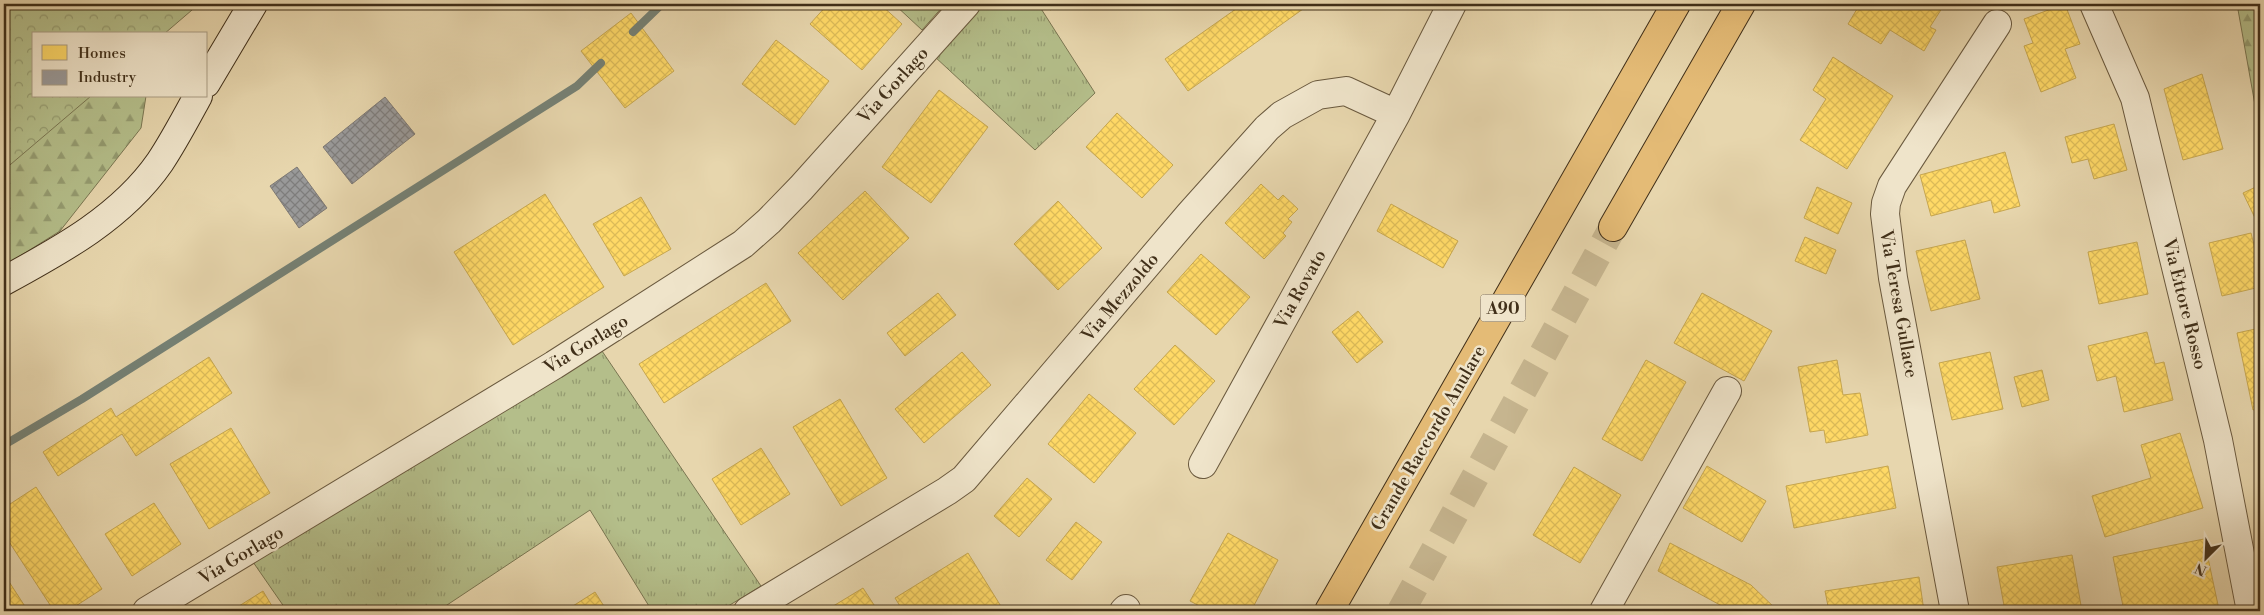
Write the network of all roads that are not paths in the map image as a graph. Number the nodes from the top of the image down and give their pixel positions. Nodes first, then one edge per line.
1 (253, 4) edge
2 (966, 4) edge
3 (1452, 4) edge
4 (1676, 4) edge
5 (1741, 4) edge
6 (2094, 4) edge
7 (1997, 24) dead end
8 (208, 80) edge
9 (197, 98) edge
10 (1396, 114) junction
11 (1613, 227) tunnel mouth
12 (4, 281) edge
13 (1726, 390) dead end
14 (1203, 464) dead end
15 (147, 611) edge
16 (748, 611) edge
17 (1329, 611) edge
18 (1604, 611) edge
19 (1955, 611) edge
20 (2251, 611) edge

1 - 8 street
2 - 15 street, Via Gorlago
3 - 10 street
4 - 17 highway, Grande Raccordo Anulare / A90
5 - 11 highway
6 - 20 street, Via Ettore Rosso
7 - 19 street, Via Teresa Gullace
9 - 12 street
10 - 14 street, Via Rovato
10 - 16 street, Via Mezzoldo
13 - 18 street

